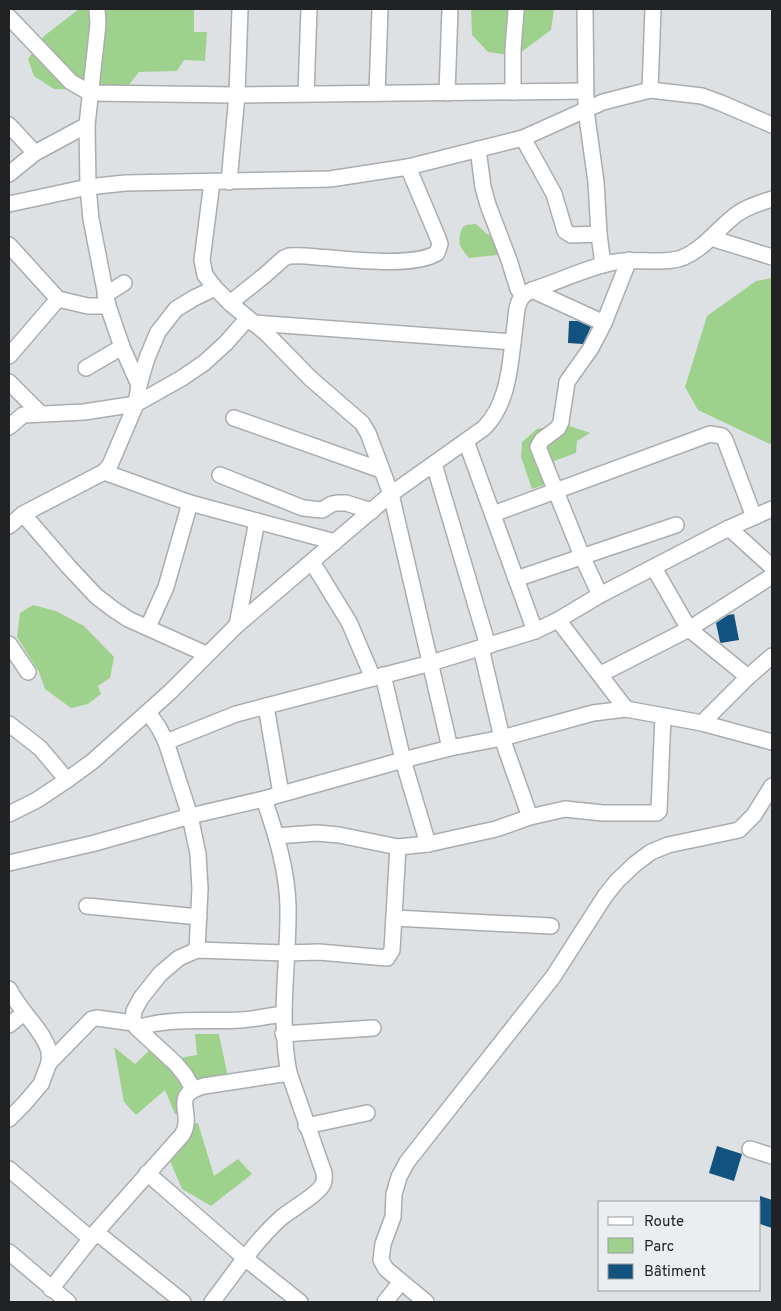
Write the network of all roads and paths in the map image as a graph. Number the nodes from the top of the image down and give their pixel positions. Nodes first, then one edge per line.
1 (97, 9) edge
2 (240, 9) edge
3 (309, 9) edge
4 (380, 9) edge
5 (450, 9) edge
6 (585, 9) edge
7 (654, 9) edge
8 (516, 11) dead end
9 (12, 26) edge
10 (650, 90) junction
11 (586, 91) junction
12 (513, 92) junction
13 (90, 93) junction
14 (377, 93) junction
15 (447, 93) junction
16 (306, 94) junction
17 (237, 95) junction
18 (586, 110) junction
19 (87, 125) junction
20 (9, 126) edge
21 (772, 126) edge
22 (522, 138) junction
23 (478, 149) junction
24 (36, 154) junction
25 (408, 167) junction
26 (9, 174) edge
27 (212, 182) junction
28 (229, 182) junction
29 (88, 188) junction
30 (772, 198) edge
31 (9, 204) edge
32 (599, 234) junction
33 (711, 238) junction
34 (11, 253) edge
35 (772, 257) edge
36 (629, 260) junction
37 (603, 265) junction
38 (124, 283) dead end
39 (215, 288) junction
40 (527, 293) junction
41 (58, 299) junction
42 (107, 300) junction
43 (230, 302) junction
44 (250, 321) junction
45 (604, 323) junction
46 (513, 342) junction
47 (122, 347) junction
48 (9, 356) edge
49 (86, 368) dead end
50 (9, 382) edge
51 (139, 385) junction
52 (136, 404) junction
53 (40, 413) junction
54 (234, 418) dead end
55 (9, 427) edge
56 (466, 441) junction
57 (434, 464) junction
58 (381, 470) junction
59 (104, 472) junction
60 (220, 475) dead end
61 (555, 491) junction
62 (391, 494) junction
63 (190, 503) junction
64 (772, 509) edge
65 (372, 511) junction
66 (23, 514) junction
67 (493, 514) junction
68 (754, 517) junction
69 (257, 521) junction
70 (676, 524) dead end
71 (9, 526) edge
72 (729, 528) junction
73 (335, 542) junction
74 (582, 556) junction
75 (312, 562) junction
76 (772, 567) edge
77 (654, 568) junction
78 (772, 576) edge
79 (516, 579) junction
80 (600, 595) junction
81 (558, 620) junction
82 (237, 624) junction
83 (148, 627) junction
84 (689, 629) junction
85 (535, 631) junction
86 (9, 644) edge
87 (485, 647) junction
88 (206, 654) junction
89 (772, 656) edge
90 (431, 663) junction
91 (28, 672) dead end
92 (601, 674) junction
93 (378, 676) junction
94 (748, 677) junction
95 (266, 706) junction
96 (626, 709) junction
97 (148, 712) junction
98 (663, 716) junction
99 (702, 723) junction
100 (9, 724) edge
101 (502, 738) junction
102 (166, 742) junction
103 (772, 742) edge
104 (450, 748) junction
105 (404, 760) junction
106 (67, 780) junction
107 (772, 786) edge
108 (281, 794) junction
109 (264, 799) junction
110 (9, 814) edge
111 (190, 816) junction
112 (530, 817) junction
113 (276, 836) junction
114 (428, 844) junction
115 (398, 847) junction
116 (9, 863) edge
117 (87, 906) dead end
118 (199, 917) junction
119 (394, 918) junction
120 (551, 926) dead end
121 (196, 950) junction
122 (287, 953) junction
123 (9, 989) edge
124 (24, 1013) junction
125 (283, 1014) junction
126 (9, 1025) edge
127 (135, 1026) junction
128 (373, 1028) dead end
129 (283, 1034) junction
130 (49, 1064) junction
131 (289, 1073) junction
132 (193, 1089) junction
133 (368, 1113) dead end
134 (9, 1119) edge
135 (306, 1126) junction
136 (750, 1149) dead end
137 (772, 1156) edge
138 (9, 1169) edge
139 (147, 1173) junction
140 (94, 1235) junction
141 (9, 1252) edge
142 (246, 1259) junction
143 (400, 1283) junction
144 (58, 1297) edge
145 (183, 1302) edge
146 (212, 1302) edge
147 (300, 1302) edge
148 (385, 1302) edge
149 (426, 1302) edge

1 - 13 street
2 - 17 street
3 - 16 street
4 - 14 street
5 - 15 street
6 - 11 street
7 - 10 street
8 - 12 street
9 - 13 street
10 - 18 street
10 - 21 street
11 - 12 street
11 - 18 street
12 - 15 street
13 - 17 street
13 - 19 street
14 - 15 street
14 - 16 street
16 - 17 street
17 - 28 street
18 - 22 street
18 - 32 street
19 - 24 street
19 - 29 street
20 - 24 street
22 - 23 street
22 - 32 street
23 - 25 street
23 - 40 street
24 - 26 street
25 - 28 street
25 - 43 street
27 - 28 street
27 - 29 street
27 - 39 street
29 - 31 street
29 - 42 street
30 - 33 street
32 - 37 street
33 - 35 street
33 - 36 street
34 - 41 street
36 - 37 street
36 - 45 street
37 - 40 street
38 - 42 street
39 - 43 street
39 - 51 street
40 - 45 street
40 - 46 street
41 - 42 street
41 - 48 street
42 - 47 street
43 - 44 street
44 - 46 street
44 - 52 street
44 - 58 street
45 - 61 street
46 - 56 street
47 - 49 street
47 - 51 street
50 - 53 street
51 - 52 street
52 - 53 street
52 - 59 street
53 - 55 street
54 - 58 street
56 - 57 street
56 - 67 street
57 - 62 street
57 - 87 street
58 - 62 street
59 - 63 street
59 - 66 street
60 - 65 street
61 - 67 street
61 - 68 street
61 - 74 street
62 - 65 street
62 - 90 street
63 - 69 street
63 - 83 street
64 - 68 street
65 - 73 street
66 - 71 street
66 - 83 street
67 - 79 street
68 - 72 street
69 - 73 street
69 - 82 street
70 - 74 street
72 - 76 street
72 - 77 street
73 - 75 street
74 - 79 street
74 - 80 street
75 - 82 street
75 - 93 street
77 - 80 street
77 - 84 street
78 - 84 street
79 - 85 street
80 - 81 street
81 - 85 street
81 - 92 street
82 - 88 street
83 - 88 street
84 - 92 street
84 - 94 street
85 - 87 street
86 - 91 street
87 - 90 street
87 - 101 street
88 - 97 street
89 - 94 street
90 - 93 street
90 - 104 street
92 - 96 street
93 - 95 street
93 - 105 street
94 - 99 street
95 - 102 street
95 - 108 street
96 - 98 street
96 - 101 street
97 - 102 street
97 - 106 street
98 - 99 street
98 - 112 street
99 - 103 street
100 - 106 street
101 - 104 street
101 - 112 street
102 - 111 street
104 - 105 street
105 - 108 street
105 - 114 street
106 - 110 street
107 - 143 street
108 - 109 street
109 - 111 street
109 - 113 street
111 - 116 street
111 - 118 street
112 - 114 street
113 - 115 street
113 - 122 street
114 - 115 street
115 - 119 street
117 - 118 street
118 - 121 street
119 - 120 street
119 - 122 street
121 - 122 street
121 - 127 street
122 - 125 street
123 - 124 street
124 - 126 street
124 - 130 street
125 - 127 street
125 - 129 street
127 - 130 street
127 - 132 street
128 - 129 street
129 - 131 street
130 - 134 street
131 - 132 street
131 - 135 street
132 - 139 street
133 - 135 street
135 - 142 street
136 - 137 street
138 - 140 street
139 - 140 street
139 - 142 street
140 - 144 street
140 - 145 street
141 - 144 street
142 - 146 street
142 - 147 street
143 - 148 street
143 - 149 street

